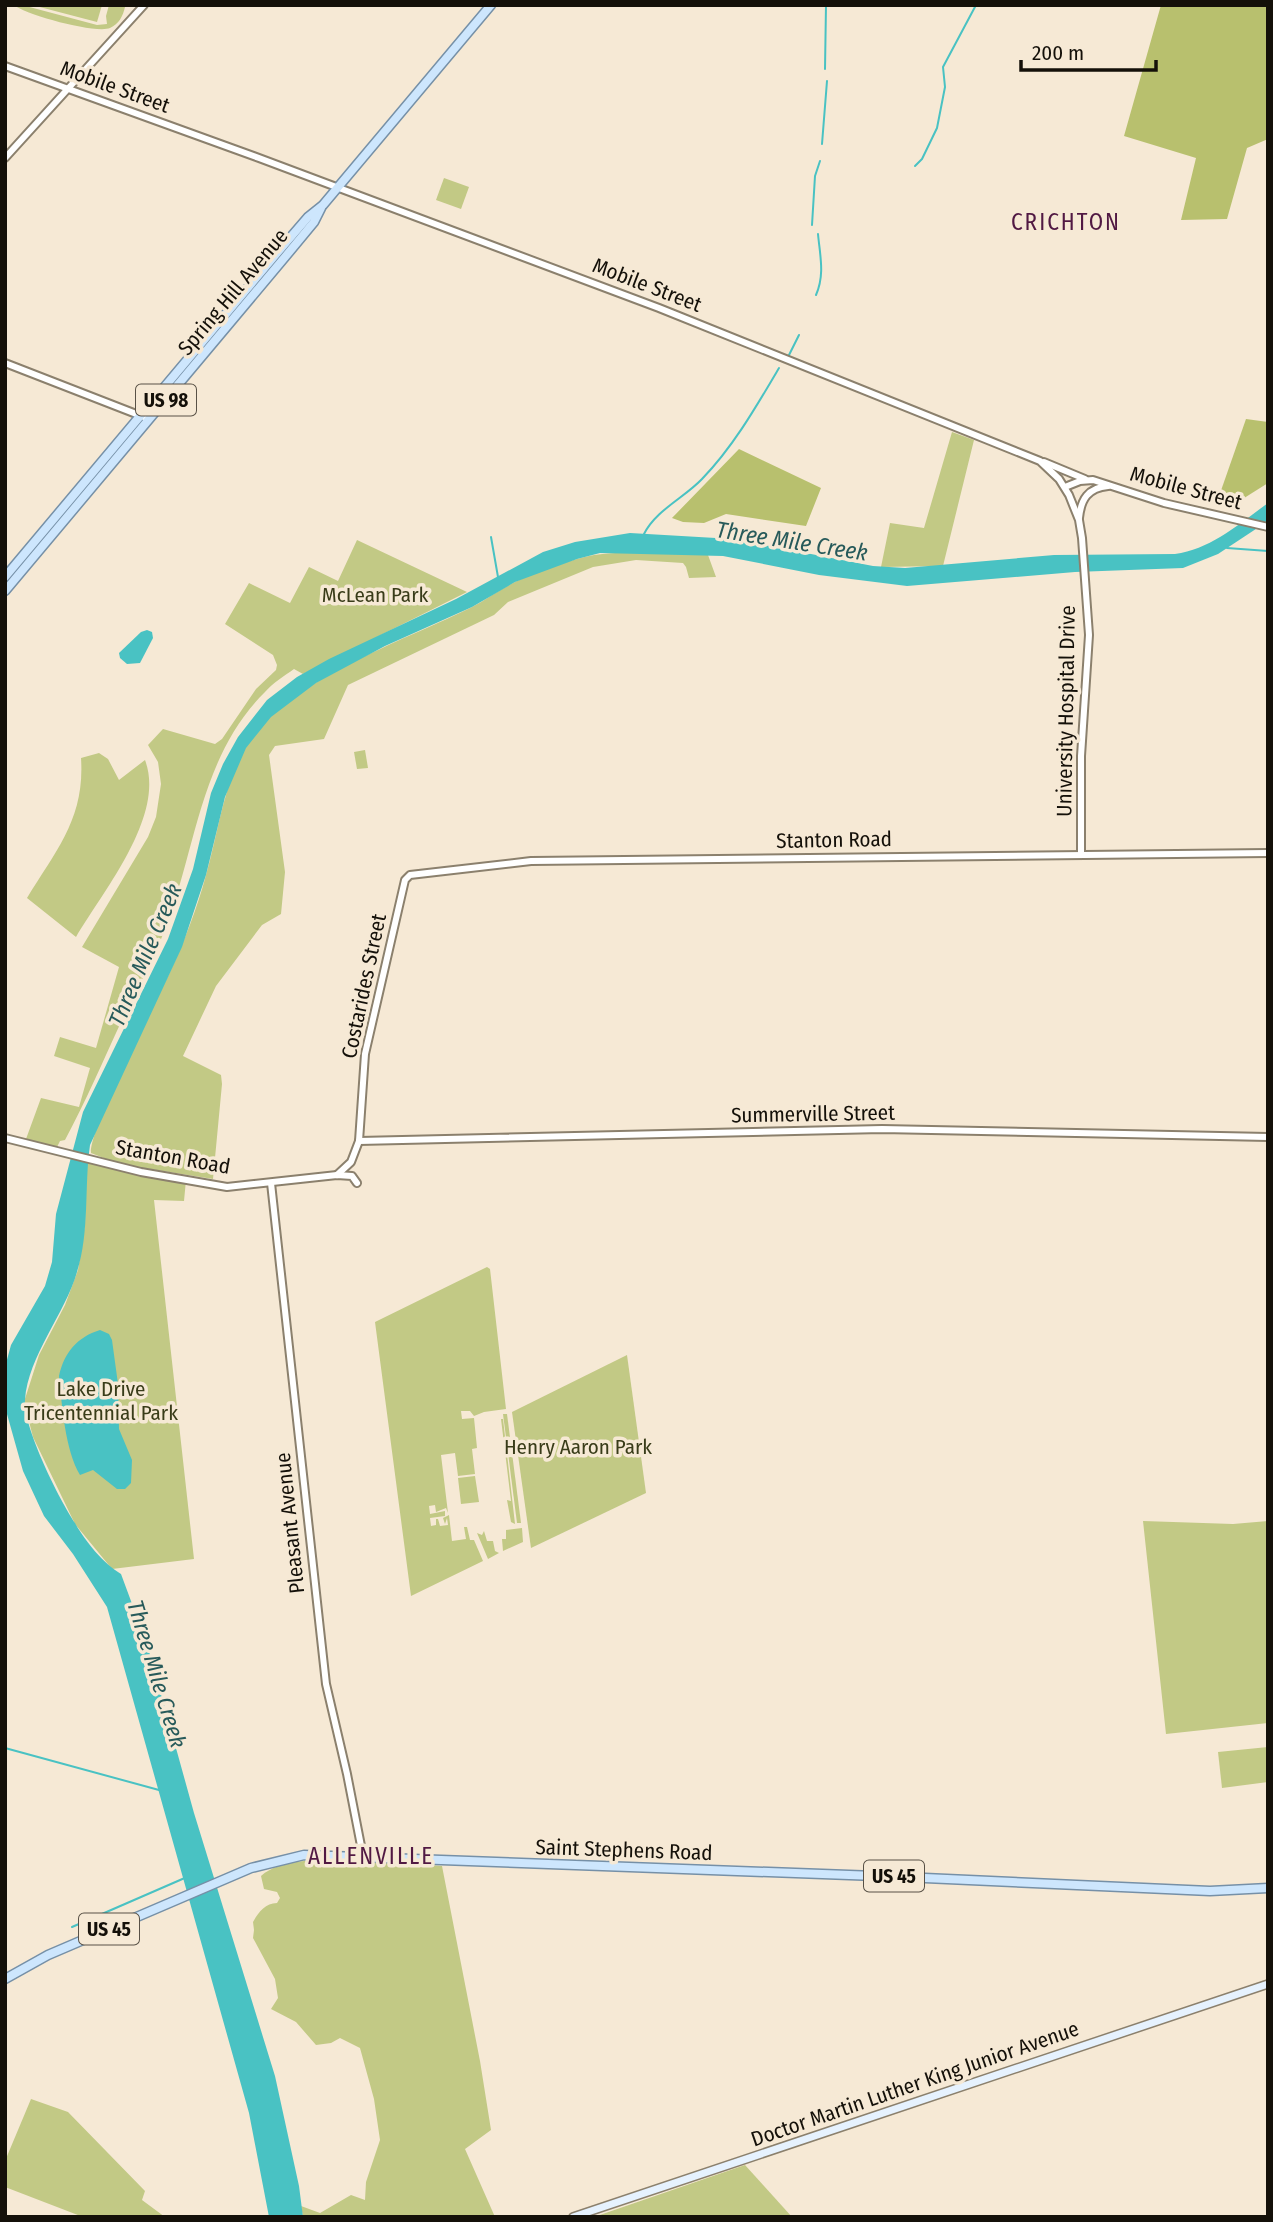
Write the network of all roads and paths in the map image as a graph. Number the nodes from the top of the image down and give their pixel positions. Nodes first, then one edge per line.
1 (144, 5) edge
2 (491, 5) edge
3 (5, 66) edge
4 (68, 89) junction
5 (5, 158) edge
6 (337, 188) junction
7 (5, 363) edge
8 (145, 417) junction
9 (1040, 461) junction
10 (1087, 480) junction
11 (1111, 485) junction
12 (1065, 487) junction
13 (1079, 520) junction
14 (1268, 527) edge
15 (5, 577) edge
16 (5, 591) edge
17 (1268, 853) edge
18 (1081, 855) junction
19 (405, 880) joint
20 (1268, 1136) edge
21 (5, 1138) edge
22 (359, 1142) junction
23 (360, 1153) dead end
24 (337, 1175) junction
25 (271, 1183) junction
26 (358, 1183) dead end
27 (363, 1856) junction
28 (1268, 1888) edge
29 (5, 1979) edge
30 (1268, 1984) edge
31 (573, 2217) edge

1 - 4 street
2 - 6 main road, Spring Hill Avenue / US 98
3 - 4 street, Mobile Street
4 - 5 street
4 - 6 street, Mobile Street
6 - 8 main road, Spring Hill Avenue / US 98
6 - 9 street, Mobile Street
7 - 8 street
8 - 15 main road, Spring Hill Avenue / US 98
8 - 16 main road, Spring Hill Avenue / US 98
9 - 10 street
9 - 12 street, Mobile Street
10 - 11 street, Mobile Street
10 - 12 street, Mobile Street
11 - 13 street
11 - 14 street, Mobile Street
12 - 13 street, University Hospital Drive
13 - 18 street, University Hospital Drive
17 - 18 street, Stanton Road
18 - 19 street, Stanton Road
19 - 22 street, Costarides Street
20 - 22 street, Summerville Street
21 - 25 street, Stanton Road
22 - 24 street
23 - 24 street
24 - 25 street, Stanton Road
24 - 26 street, Stanton Road
25 - 27 street, Pleasant Avenue
27 - 28 main road, Saint Stephens Road / US 45
27 - 29 main road, Saint Stephens Road / US 45
30 - 31 main road, Doctor Martin Luther King Junior Avenue

